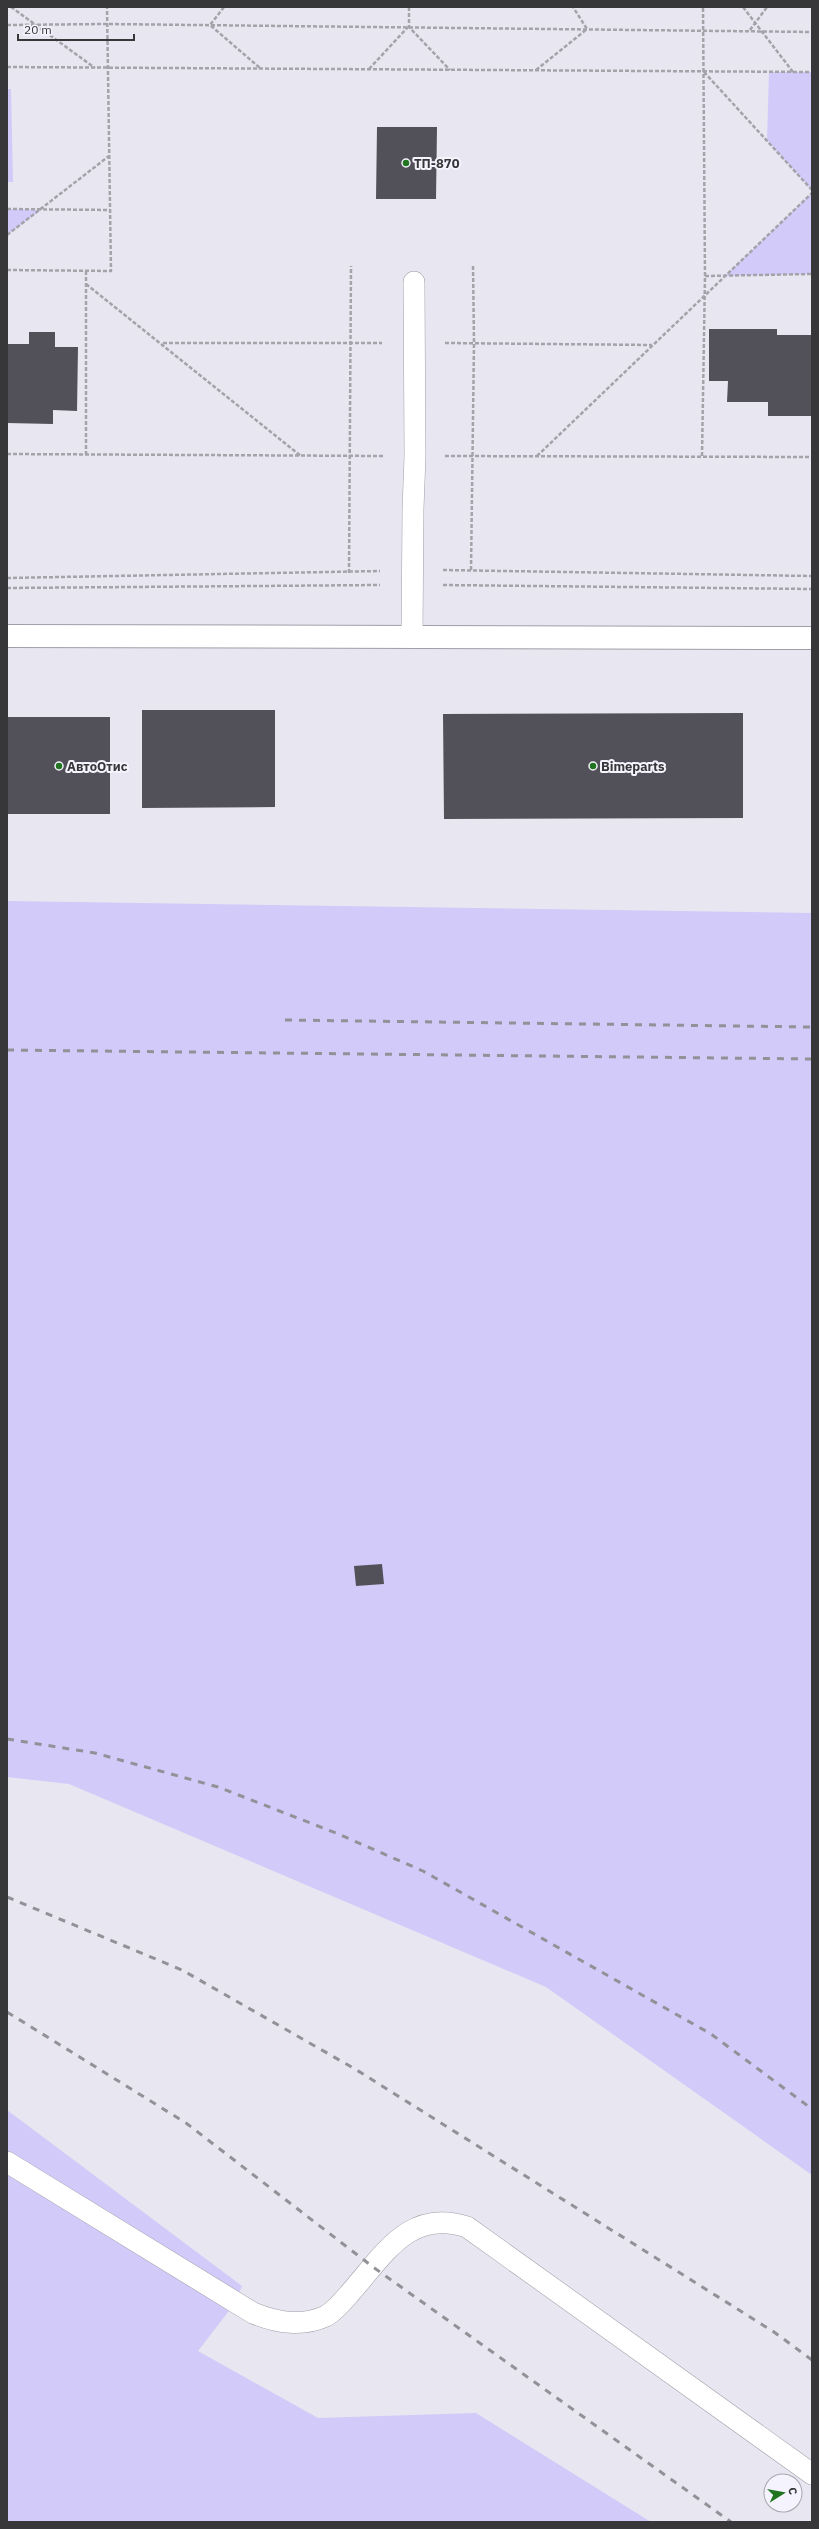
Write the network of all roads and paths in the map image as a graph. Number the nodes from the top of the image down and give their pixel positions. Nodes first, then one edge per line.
1 (11, 7) edge
2 (107, 7) edge
3 (224, 7) edge
4 (410, 7) edge
5 (572, 7) edge
6 (703, 7) edge
7 (743, 7) edge
8 (767, 7) edge
9 (7, 24) edge
10 (34, 24) junction
11 (107, 24) junction
12 (755, 24) junction
13 (210, 25) junction
14 (409, 27) junction
15 (587, 29) junction
16 (702, 30) junction
17 (750, 31) junction
18 (760, 31) junction
19 (812, 32) edge
20 (7, 67) edge
21 (95, 68) junction
22 (108, 68) junction
23 (261, 69) junction
24 (369, 69) junction
25 (450, 70) junction
26 (536, 70) junction
27 (703, 71) junction
28 (793, 72) junction
29 (812, 72) edge
30 (109, 156) junction
31 (812, 190) edge
32 (812, 193) edge
33 (7, 210) edge
34 (41, 210) junction
35 (110, 210) junction
36 (7, 235) edge
37 (473, 265) dead end
38 (352, 266) dead end
39 (7, 270) edge
40 (86, 271) junction
41 (812, 274) edge
42 (705, 276) junction
43 (725, 276) junction
44 (414, 282) dead end
45 (86, 284) junction
46 (704, 294) junction
47 (86, 456) dead end
48 (301, 456) dead end
49 (536, 456) dead end
50 (702, 456) dead end
51 (471, 570) dead end
52 (349, 573) dead end
53 (7, 636) edge
54 (412, 637) junction
55 (812, 638) edge
56 (7, 2162) edge
57 (812, 2474) edge

1 - 10 path
2 - 11 path
3 - 13 path
4 - 14 path
5 - 15 path
6 - 16 path
7 - 12 path
8 - 12 path
9 - 10 path
10 - 11 path
10 - 21 path
11 - 13 path
11 - 22 path
12 - 17 path
12 - 18 path
13 - 14 path
13 - 23 path
14 - 15 path
14 - 24 path
14 - 25 path
15 - 16 path
15 - 26 path
16 - 17 path
16 - 27 path
17 - 18 path
18 - 19 path
18 - 28 path
20 - 21 path
21 - 22 path
22 - 23 path
22 - 30 path
23 - 24 path
24 - 25 path
25 - 26 path
26 - 27 path
27 - 28 path
27 - 31 path
27 - 42 path
28 - 29 path
30 - 34 path
30 - 35 path
32 - 43 path
33 - 34 path
34 - 35 path
34 - 36 path
35 - 40 path
37 - 51 path
38 - 52 path
39 - 40 path
40 - 45 path
41 - 43 path
42 - 43 path
42 - 46 path
43 - 46 path
44 - 54 lane
45 - 47 path
45 - 48 path
46 - 49 path
46 - 50 path
53 - 54 street
54 - 55 street
56 - 57 lane

